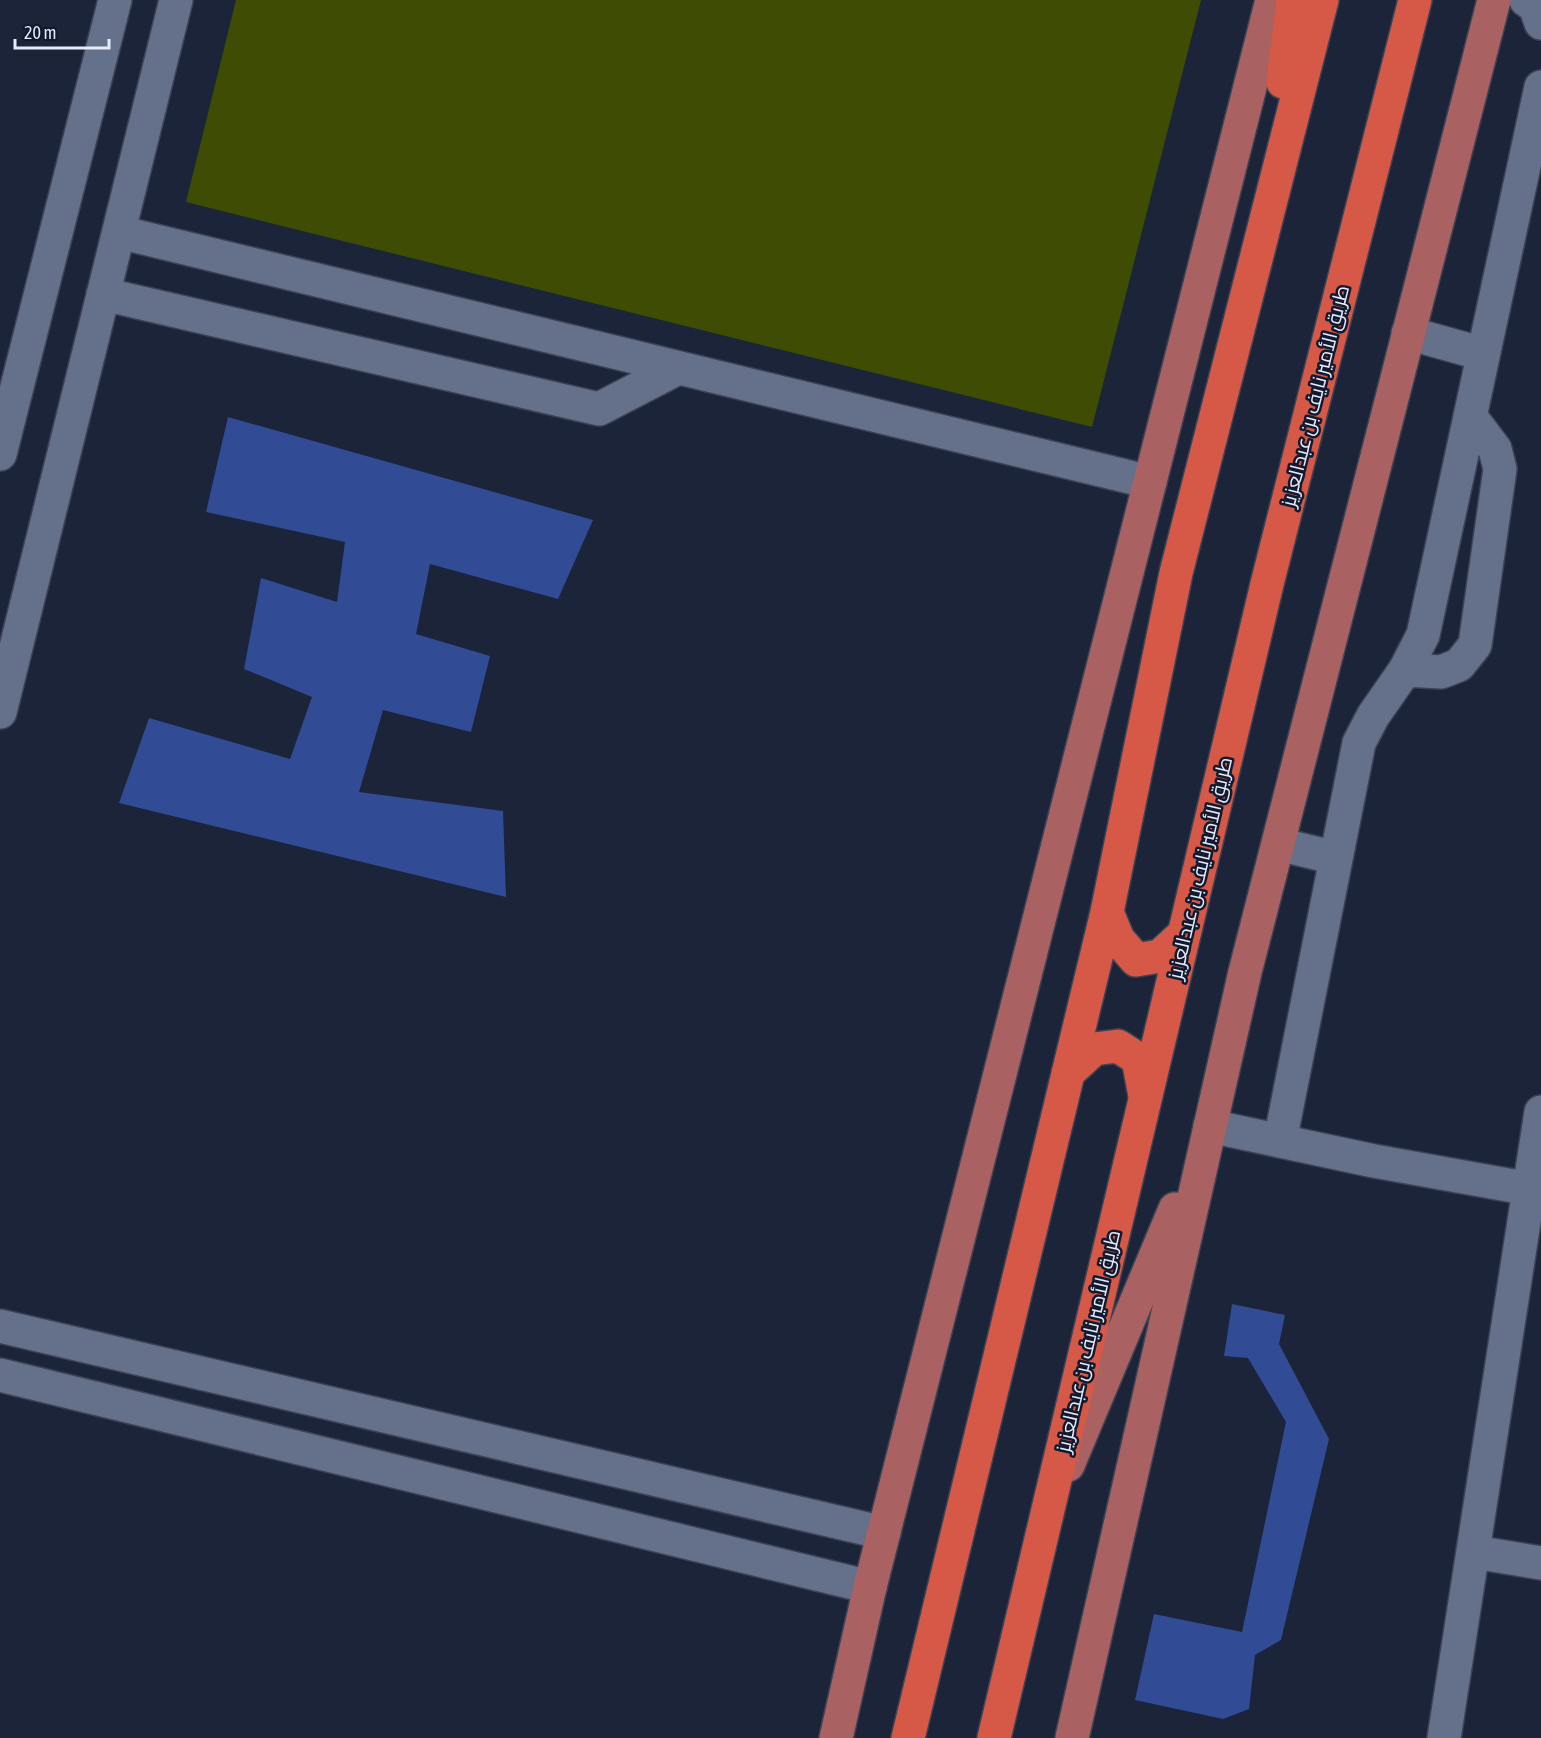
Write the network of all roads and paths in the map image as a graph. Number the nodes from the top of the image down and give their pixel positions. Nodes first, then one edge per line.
1 (115, 0) edge
2 (176, 0) edge
3 (1272, 0) edge
4 (1293, 0) edge
5 (1322, 0) edge
6 (1415, 0) edge
7 (1494, 0) edge
8 (1526, 0) edge
9 (1541, 23) edge
10 (1541, 87) edge
11 (1266, 218) junction
12 (119, 232) junction
13 (103, 294) junction
14 (1408, 333) junction
15 (1483, 354) junction
16 (678, 368) junction
17 (1470, 416) junction
18 (0, 454) edge
19 (1150, 482) junction
20 (1406, 670) junction
21 (0, 712) edge
22 (1278, 844) junction
23 (1336, 858) junction
24 (1107, 912) junction
25 (1184, 934) junction
26 (1068, 1073) junction
27 (1145, 1098) junction
28 (1541, 1112) edge
29 (1210, 1126) junction
30 (1280, 1141) junction
31 (1535, 1190) edge
32 (0, 1326) edge
33 (0, 1375) edge
34 (1046, 1517) junction
35 (884, 1533) junction
36 (1474, 1552) junction
37 (1541, 1563) edge
38 (870, 1587) junction
39 (836, 1738) edge
40 (908, 1738) edge
41 (994, 1738) edge
42 (1072, 1738) edge
43 (1444, 1738) edge

1 - 18 street
2 - 12 street
3 - 19 main road
4 - 11 highway
5 - 11 highway
6 - 25 highway, طريق الأمير نايف بن عبدالعزيز
7 - 14 main road
8 - 9 street
10 - 15 street
11 - 24 highway
12 - 13 street
12 - 16 street
13 - 16 street
13 - 21 street
14 - 15 street
14 - 22 main road
15 - 17 street
16 - 19 street
17 - 20 street
17 - 20 street
19 - 35 main road
20 - 23 street
22 - 23 street
22 - 29 main road
23 - 30 street
24 - 25 highway
24 - 26 highway
25 - 27 highway, طريق الأمير نايف بن عبدالعزيز
26 - 27 highway
26 - 40 highway
27 - 34 highway, طريق الأمير نايف بن عبدالعزيز
28 - 31 street
29 - 30 street
29 - 34 main road
29 - 42 main road
30 - 31 street
31 - 36 street
32 - 35 street
33 - 38 street
34 - 41 highway, طريق الأمير نايف بن عبدالعزيز
35 - 38 main road
36 - 37 street
36 - 43 street
38 - 39 main road

